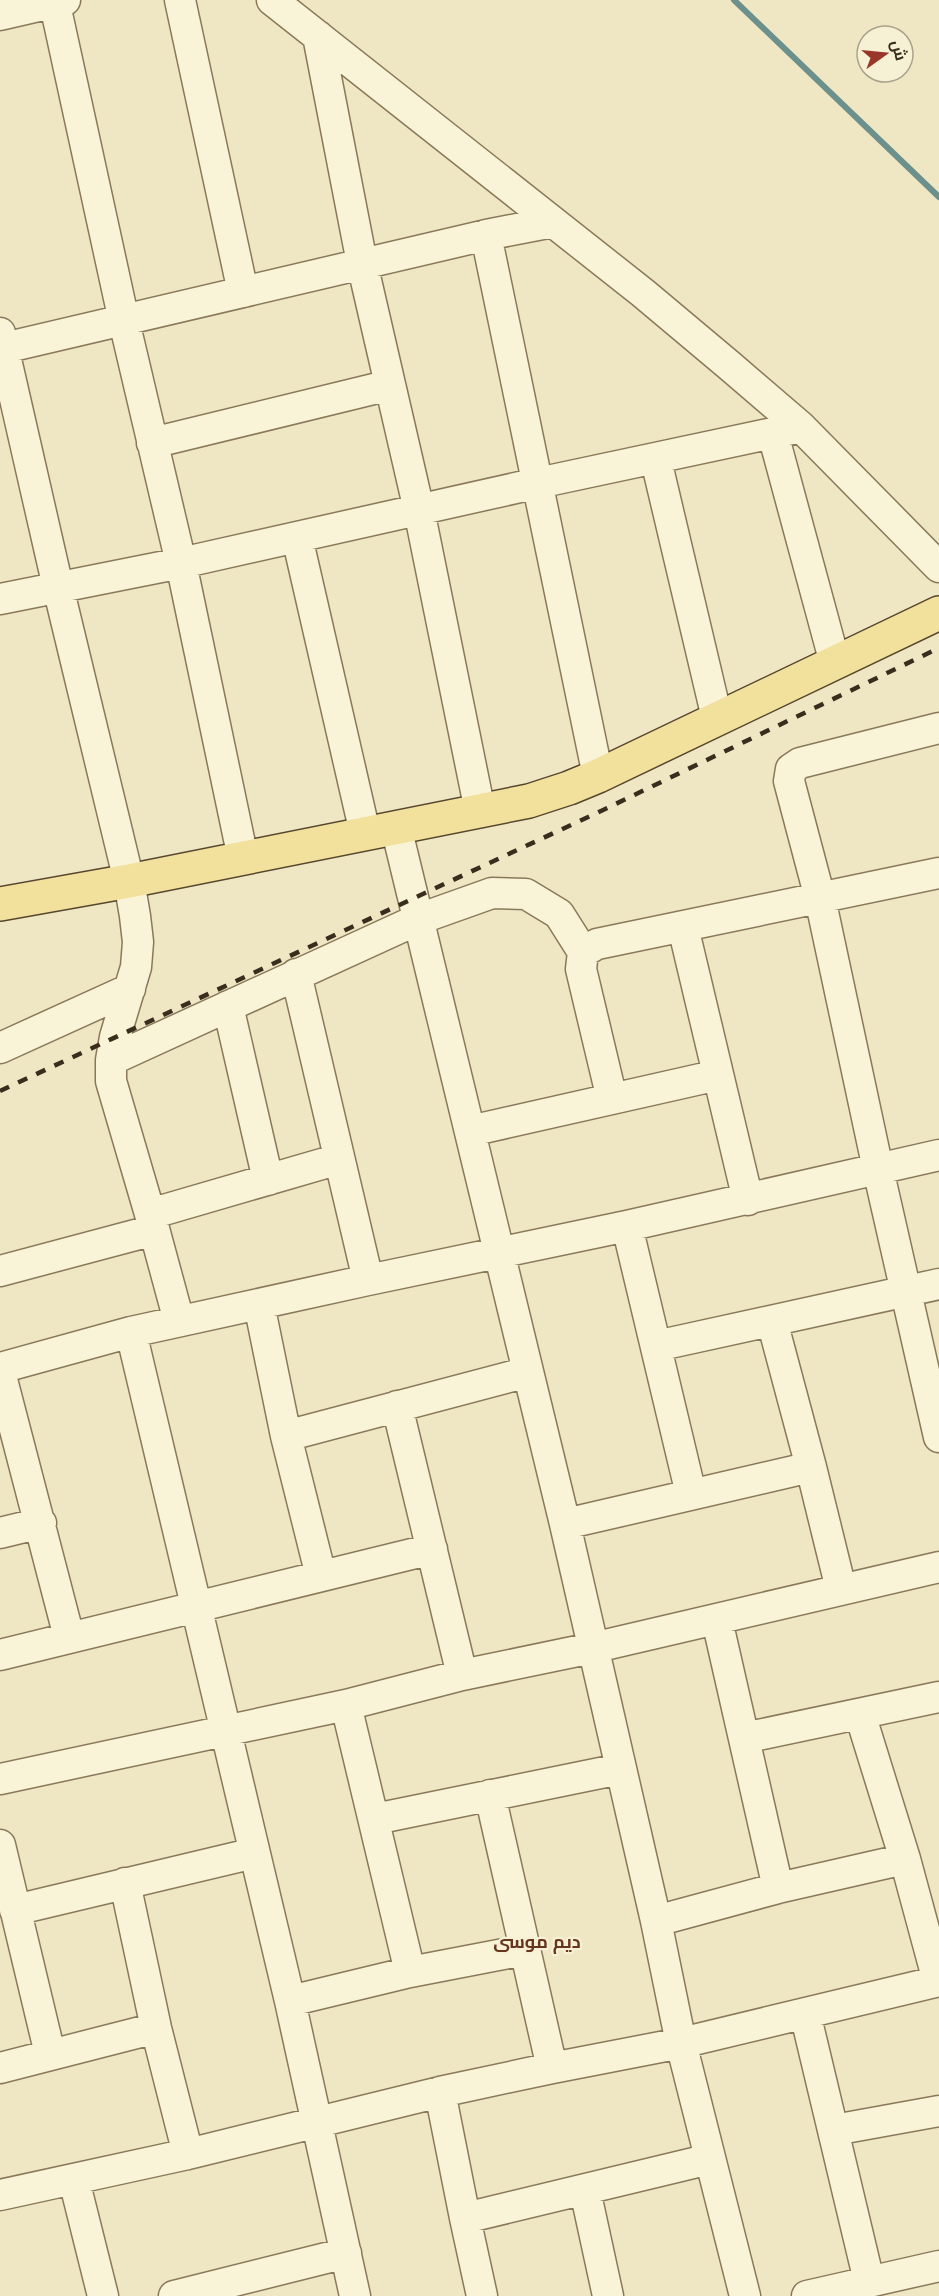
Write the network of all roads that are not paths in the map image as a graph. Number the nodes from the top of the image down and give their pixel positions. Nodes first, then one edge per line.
1 (180, 0) edge
2 (272, 0) edge
3 (58, 1) edge
4 (0, 15) edge
5 (318, 36) junction
6 (553, 222) junction
7 (486, 234) junction
8 (362, 263) junction
9 (243, 292) junction
10 (124, 321) junction
11 (1, 343) edge
12 (390, 385) junction
13 (787, 430) junction
14 (152, 443) junction
15 (656, 459) junction
16 (538, 483) junction
17 (419, 510) junction
18 (297, 537) junction
19 (181, 563) junction
20 (939, 567) edge
21 (58, 587) junction
22 (0, 599) edge
23 (939, 613) edge
24 (835, 663) junction
25 (717, 718) junction
26 (939, 728) edge
27 (598, 776) junction
28 (480, 811) junction
29 (381, 830) junction
30 (243, 858) junction
31 (939, 873) edge
32 (129, 881) junction
33 (820, 898) junction
34 (1, 899) edge
35 (419, 919) junction
36 (683, 927) junction
37 (583, 952) junction
38 (296, 974) junction
39 (130, 989) junction
40 (228, 1006) junction
41 (0, 1048) edge
42 (111, 1060) junction
43 (718, 1075) junction
44 (612, 1099) junction
45 (470, 1131) junction
46 (939, 1155) edge
47 (339, 1160) junction
48 (878, 1169) junction
49 (268, 1180) junction
50 (748, 1200) junction
51 (152, 1222) junction
52 (627, 1226) junction
53 (500, 1253) junction
54 (0, 1271) edge
55 (368, 1280) junction
56 (939, 1284) edge
57 (906, 1291) junction
58 (259, 1304) junction
59 (179, 1321) junction
60 (772, 1321) junction
61 (131, 1332) junction
62 (656, 1346) junction
63 (0, 1370) edge
64 (528, 1372) junction
65 (397, 1407) junction
66 (286, 1436) junction
67 (939, 1437) edge
68 (811, 1467) junction
69 (691, 1494) junction
70 (41, 1523) junction
71 (565, 1524) junction
72 (0, 1533) edge
73 (432, 1549) junction
74 (939, 1567) edge
75 (321, 1576) junction
76 (841, 1589) junction
77 (196, 1606) junction
78 (717, 1620) junction
79 (69, 1637) junction
80 (592, 1648) junction
81 (0, 1654) edge
82 (462, 1675) junction
83 (939, 1697) edge
84 (346, 1705) junction
85 (860, 1714) junction
86 (225, 1731) junction
87 (744, 1738) junction
88 (620, 1768) junction
89 (0, 1779) edge
90 (490, 1795) junction
91 (375, 1819) junction
92 (0, 1845) edge
93 (254, 1853) junction
94 (905, 1859) junction
95 (125, 1883) junction
96 (778, 1888) junction
97 (15, 1910) junction
98 (656, 1921) junction
99 (524, 1950) junction
100 (410, 1972) junction
101 (938, 1981) edge
102 (290, 2001) junction
103 (805, 2013) junction
104 (156, 2028) junction
105 (681, 2043) junction
106 (50, 2055) junction
107 (0, 2068) edge
108 (552, 2068) junction
109 (440, 2092) junction
110 (939, 2111) edge
111 (316, 2123) junction
112 (834, 2130) junction
113 (188, 2154) junction
114 (710, 2159) junction
115 (74, 2180) junction
116 (585, 2190) junction
117 (0, 2195) edge
118 (465, 2218) junction
119 (346, 2253) junction
120 (939, 2266) edge
121 (869, 2281) junction
122 (213, 2291) edge
123 (103, 2296) edge
124 (174, 2296) edge
125 (355, 2296) edge
126 (482, 2296) edge
127 (608, 2296) edge
128 (745, 2296) edge
129 (807, 2296) edge

1 - 9 street
2 - 5 street
3 - 4 street
3 - 10 street
5 - 6 street
5 - 8 street
6 - 7 street
6 - 13 street
7 - 8 street
7 - 16 street
8 - 9 street
8 - 12 street
9 - 10 street
10 - 11 street
10 - 14 street
11 - 21 street
12 - 14 street
12 - 17 street
13 - 15 street
13 - 20 street
13 - 24 street
14 - 19 street
15 - 16 street
15 - 25 street
16 - 17 street
16 - 27 street
17 - 18 street
17 - 28 street
18 - 19 street
18 - 29 street
19 - 21 street
19 - 30 street
21 - 22 street
21 - 32 street
23 - 24 main road
24 - 25 main road
25 - 27 main road
26 - 33 street
27 - 28 main road
28 - 29 main road
29 - 30 main road
29 - 35 street
30 - 32 main road
31 - 33 street
32 - 34 main road
32 - 39 street
33 - 36 street
33 - 48 street
35 - 37 street
35 - 38 street
35 - 45 street
36 - 37 street
36 - 43 street
37 - 44 street
38 - 40 street
38 - 47 street
39 - 41 street
39 - 42 street
40 - 42 street
40 - 49 street
42 - 51 street
43 - 44 street
43 - 50 street
44 - 45 street
45 - 53 street
46 - 48 street
47 - 49 street
47 - 55 street
48 - 50 street
48 - 57 street
49 - 51 street
50 - 52 street
51 - 54 street
51 - 59 street
52 - 53 street
52 - 62 street
53 - 55 street
53 - 64 street
55 - 58 street
56 - 57 street
57 - 60 street
57 - 67 street
58 - 59 street
58 - 66 street
59 - 61 street
60 - 62 street
60 - 68 street
61 - 63 street
61 - 77 street
62 - 69 street
63 - 70 street
64 - 65 street
64 - 71 street
65 - 66 street
65 - 73 street
66 - 75 street
68 - 69 street
68 - 76 street
69 - 71 street
70 - 72 street
70 - 79 street
71 - 80 street
73 - 75 street
73 - 82 street
74 - 76 street
75 - 77 street
76 - 78 street
77 - 79 street
77 - 86 street
78 - 80 street
78 - 87 street
79 - 81 street
80 - 82 street
80 - 88 street
82 - 84 street
83 - 85 street
84 - 86 street
84 - 91 street
85 - 87 street
85 - 94 street
86 - 89 street
86 - 93 street
87 - 96 street
88 - 90 street
88 - 98 street
90 - 91 street
90 - 99 street
91 - 100 street
92 - 97 street
93 - 95 street
93 - 102 street
94 - 96 street
94 - 101 street
95 - 97 street
95 - 104 street
96 - 98 street
97 - 106 street
98 - 105 street
99 - 100 street
99 - 108 street
100 - 102 street
101 - 103 street
102 - 111 street
103 - 105 street
103 - 112 street
104 - 106 street
104 - 113 street
105 - 108 street
105 - 114 street
106 - 107 street
108 - 109 street
109 - 111 street
109 - 118 street
110 - 112 street
111 - 113 street
111 - 119 street
112 - 121 street
113 - 115 street
114 - 116 street
114 - 128 street
115 - 117 street
115 - 123 street
116 - 118 street
116 - 127 street
118 - 126 street
119 - 122 street
119 - 125 street
120 - 121 street
121 - 129 street
122 - 124 street

